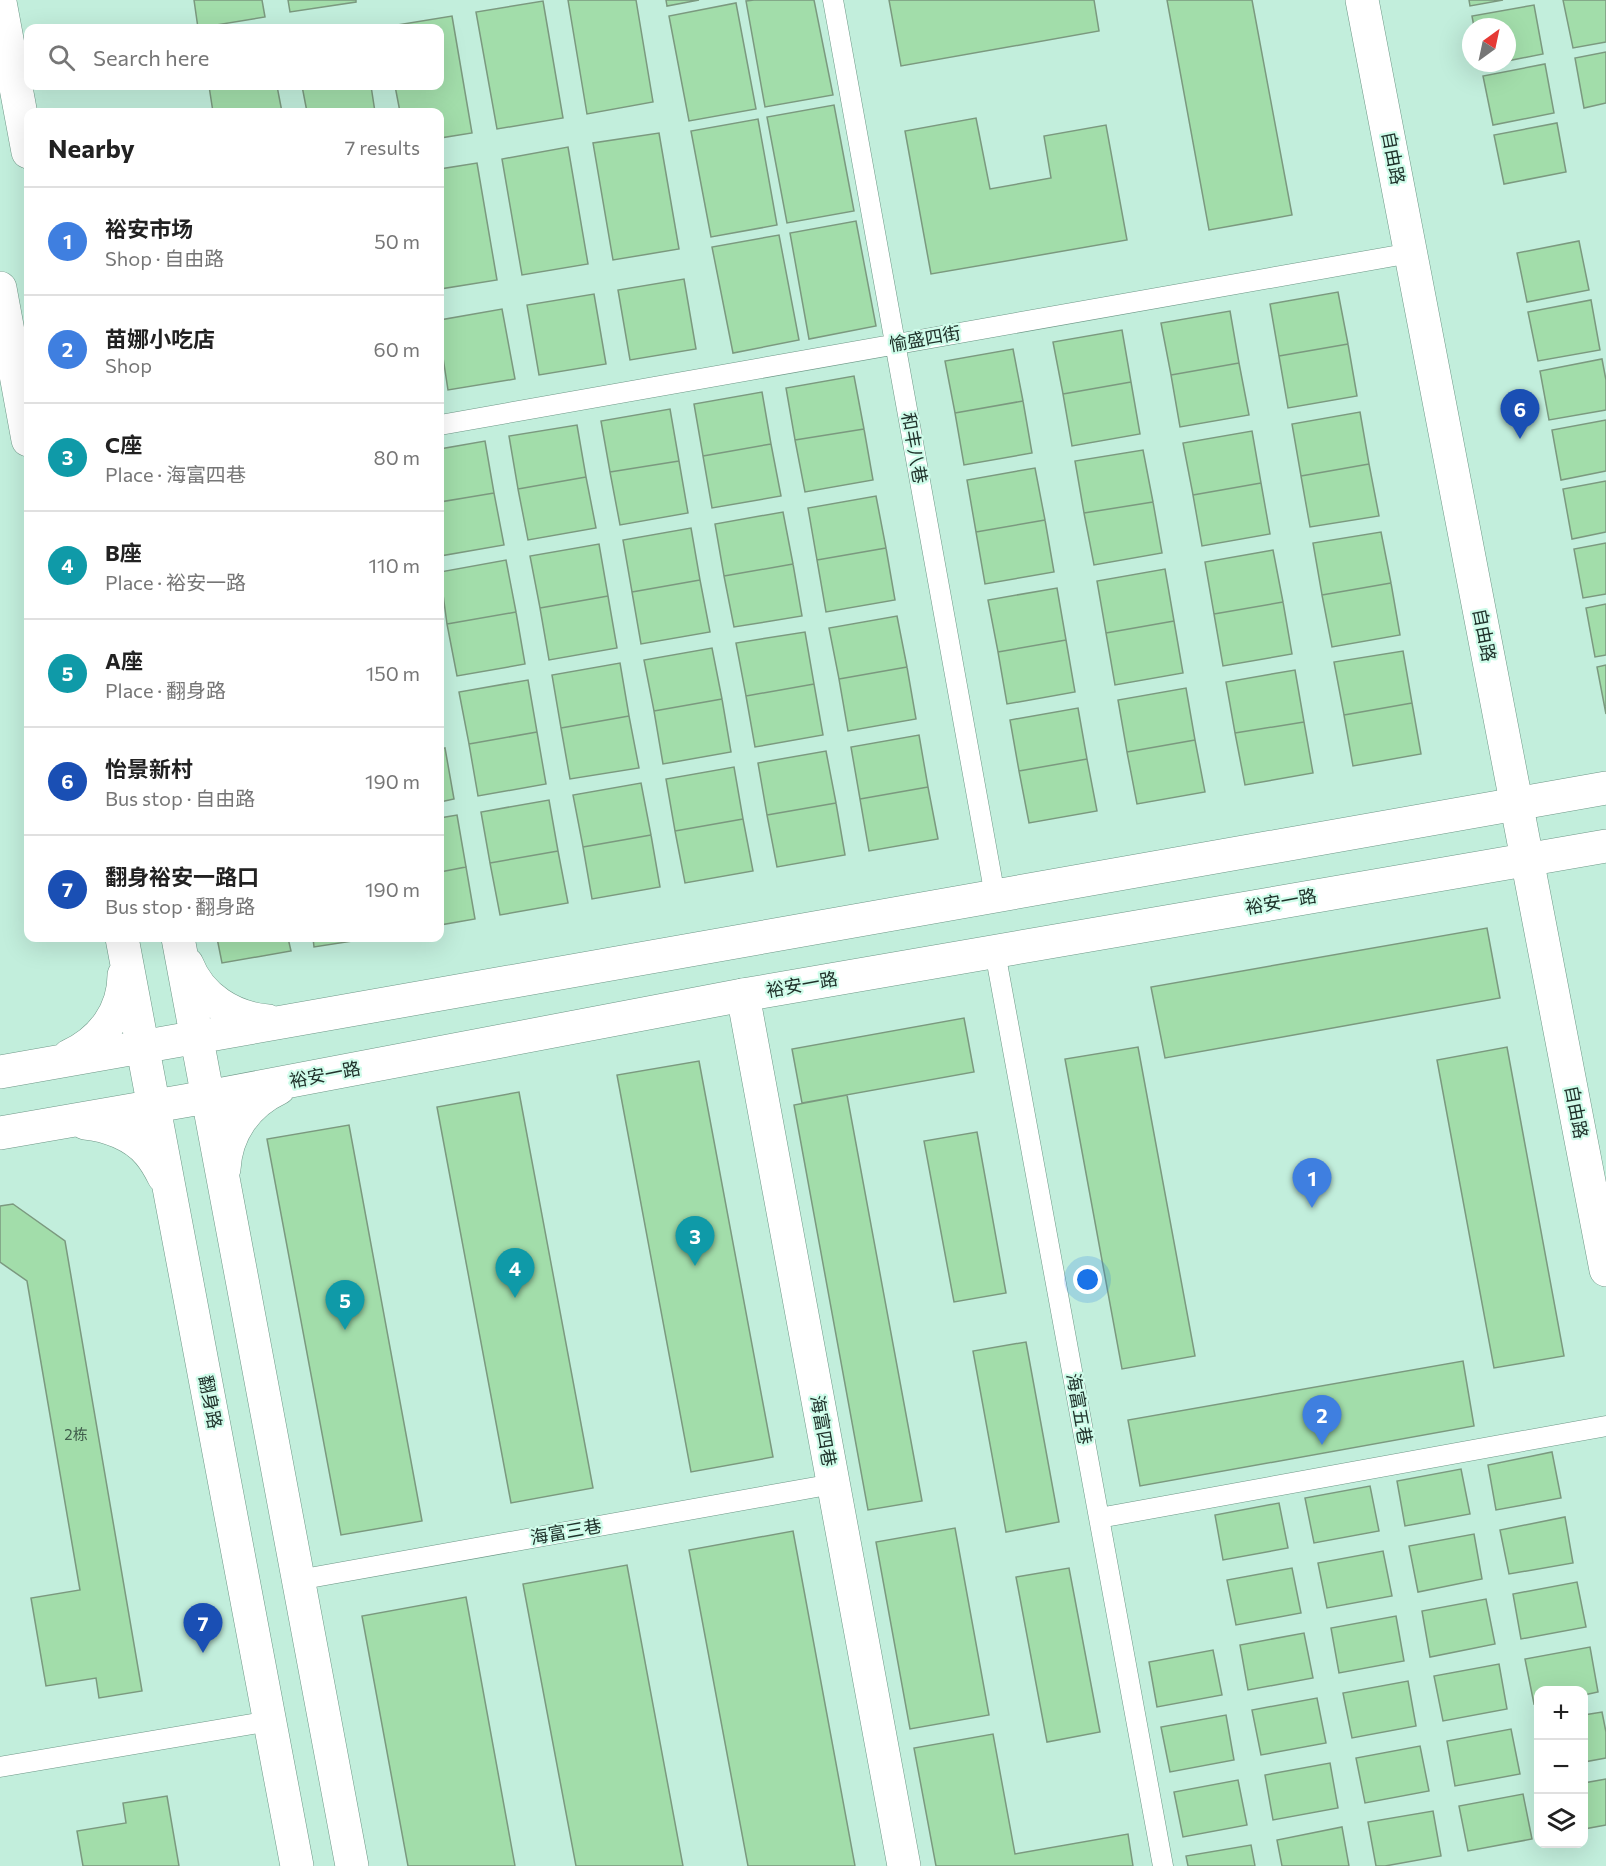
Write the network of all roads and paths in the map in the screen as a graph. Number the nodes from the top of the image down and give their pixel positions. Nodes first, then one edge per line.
1 (833, 0) edge
2 (1362, 0) edge
3 (0, 2) edge
4 (24, 131) edge
5 (1411, 252) junction
6 (0, 288) edge
7 (895, 344) junction
8 (24, 418) edge
9 (444, 424) edge
10 (1606, 788) edge
11 (1516, 803) junction
12 (1606, 846) edge
13 (1527, 860) junction
14 (995, 896) junction
15 (179, 942) edge
16 (179, 942) edge
17 (123, 945) edge
18 (995, 952) junction
19 (744, 996) junction
20 (285, 1022) junction
21 (197, 1038) junction
22 (144, 1047) junction
23 (45, 1064) junction
24 (0, 1072) edge
25 (294, 1081) junction
26 (207, 1097) junction
27 (154, 1106) junction
28 (65, 1122) junction
29 (0, 1133) edge
30 (224, 1186) junction
31 (173, 1207) junction
32 (1606, 1270) edge
33 (1606, 1426) edge
34 (833, 1484) junction
35 (1099, 1518) junction
36 (298, 1580) junction
37 (270, 1721) junction
38 (0, 1767) edge
39 (297, 1866) edge
40 (352, 1866) edge
41 (904, 1866) edge
42 (1163, 1866) edge

1 - 7 lane, 和丰八巷
2 - 5 main road, 自由路
3 - 4 main road
5 - 7 lane, 愉盛四街
5 - 11 main road, 自由路
6 - 8 main road
7 - 9 lane, 愉盛四街
7 - 14 lane, 和丰八巷
10 - 11 main road
11 - 13 main road, 自由路
11 - 14 main road
12 - 13 main road, 裕安一路
13 - 18 main road, 裕安一路
13 - 32 main road, 自由路
14 - 20 main road
15 - 20 main road
16 - 21 main road
17 - 22 main road, 翻身路
17 - 23 main road
18 - 19 main road, 裕安一路
18 - 35 lane, 海富五巷
19 - 25 main road, 裕安一路
19 - 34 main road, 海富四巷
20 - 21 main road
21 - 22 main road
21 - 26 main road
22 - 23 main road
22 - 27 main road, 翻身路
23 - 24 main road
25 - 26 main road, 裕安一路
25 - 30 main road
26 - 27 main road, 裕安一路
26 - 30 main road
27 - 28 main road, 裕安一路
27 - 31 main road, 翻身路
28 - 29 main road, 裕安一路
28 - 31 main road
30 - 36 main road
31 - 37 main road, 翻身路
33 - 35 lane
34 - 36 lane, 海富三巷
34 - 41 main road, 海富四巷
35 - 42 lane, 海富五巷
36 - 40 main road
37 - 38 lane
37 - 39 main road, 翻身路

